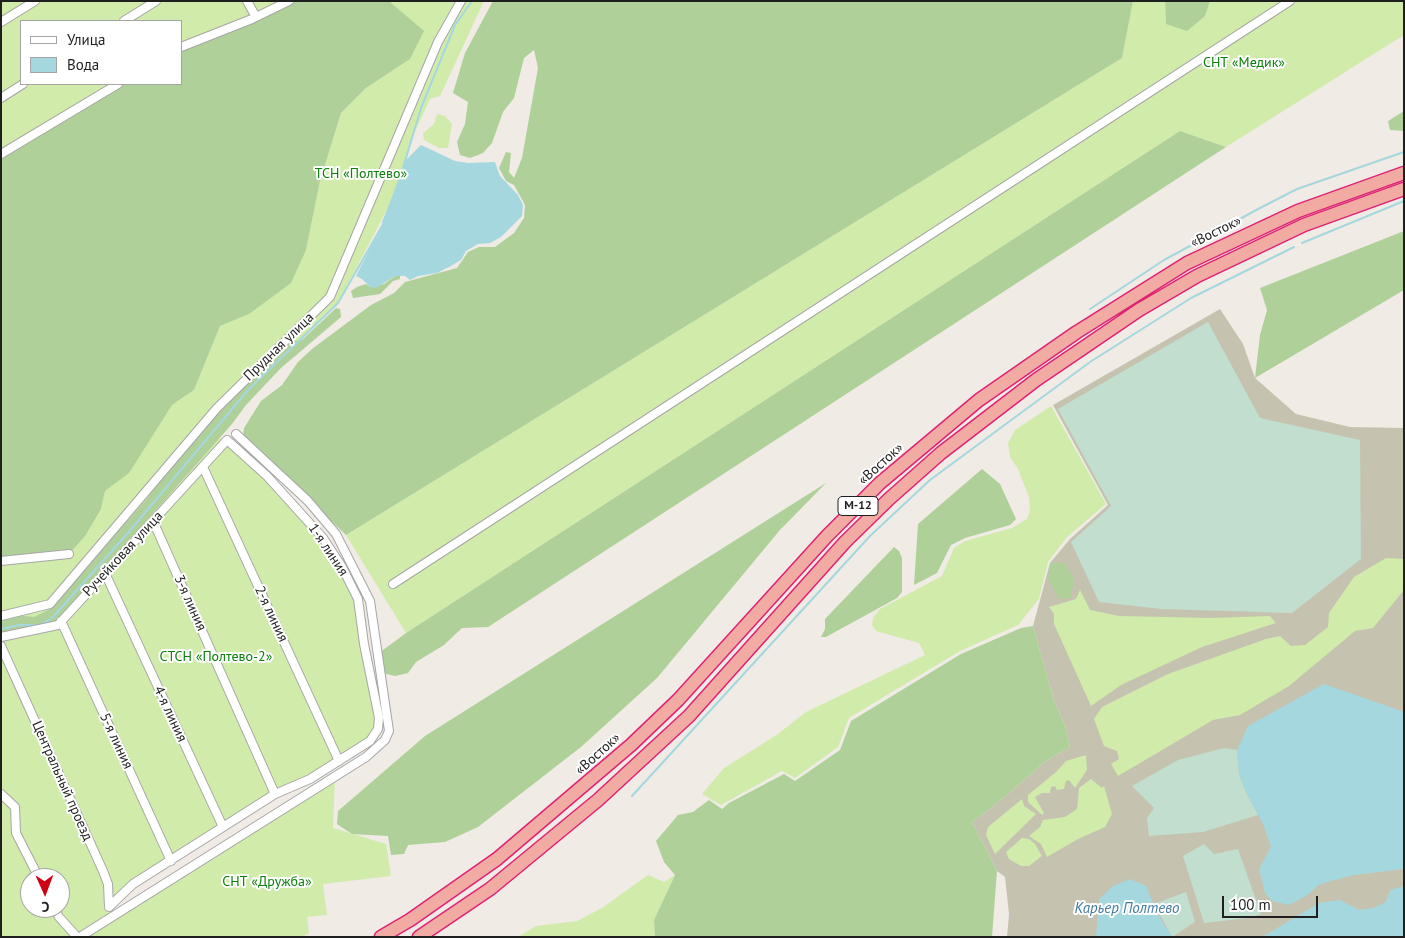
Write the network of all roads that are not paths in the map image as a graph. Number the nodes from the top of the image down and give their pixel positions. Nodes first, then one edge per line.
1 (35, 1) edge
2 (156, 1) edge
3 (247, 1) edge
4 (289, 1) edge
5 (461, 1) edge
6 (1290, 1) edge
7 (256, 18) junction
8 (126, 20) edge
9 (1, 22) edge
10 (182, 47) edge
11 (21, 85) edge
12 (116, 85) edge
13 (1, 98) edge
14 (1, 154) edge
15 (1404, 172) edge
16 (1404, 188) edge
17 (236, 434) dead end
18 (227, 440) joint
19 (203, 467) junction
20 (153, 521) junction
21 (69, 554) dead end
22 (1, 561) edge
23 (105, 573) junction
24 (393, 584) dead end
25 (1, 616) edge
26 (61, 621) junction
27 (1, 637) edge
28 (1, 646) edge
29 (339, 761) junction
30 (1, 794) edge
31 (275, 794) junction
32 (223, 827) junction
33 (171, 861) junction
34 (34, 868) edge
35 (109, 907) junction
36 (60, 918) edge
37 (109, 919) junction
38 (78, 937) edge
39 (381, 937) edge
40 (419, 937) edge

1 - 9 street
2 - 8 street
3 - 7 street
4 - 7 street
5 - 25 street, Прудная улица
6 - 24 street
7 - 10 street
11 - 13 street
12 - 14 street
15 - 39 highway, «Восток» / М-12
16 - 40 highway, М-12
17 - 37 street
18 - 19 street, Ручейковая улица
18 - 29 street, 1-я линия
19 - 20 street, Ручейковая улица
19 - 29 street, 2-я линия
20 - 23 street, Ручейковая улица
20 - 31 street, 3-я линия
21 - 22 street
23 - 26 street, Ручейковая улица
23 - 32 street, 4-я линия
26 - 27 street, Ручейковая улица
26 - 33 street, 5-я линия
28 - 35 street, Центральный проезд
29 - 31 street, 1-я линия
30 - 34 street
31 - 32 street, 1-я линия
32 - 33 street, 1-я линия
33 - 35 street, 1-я линия
35 - 37 street, Центральный проезд
36 - 38 street
37 - 38 street

